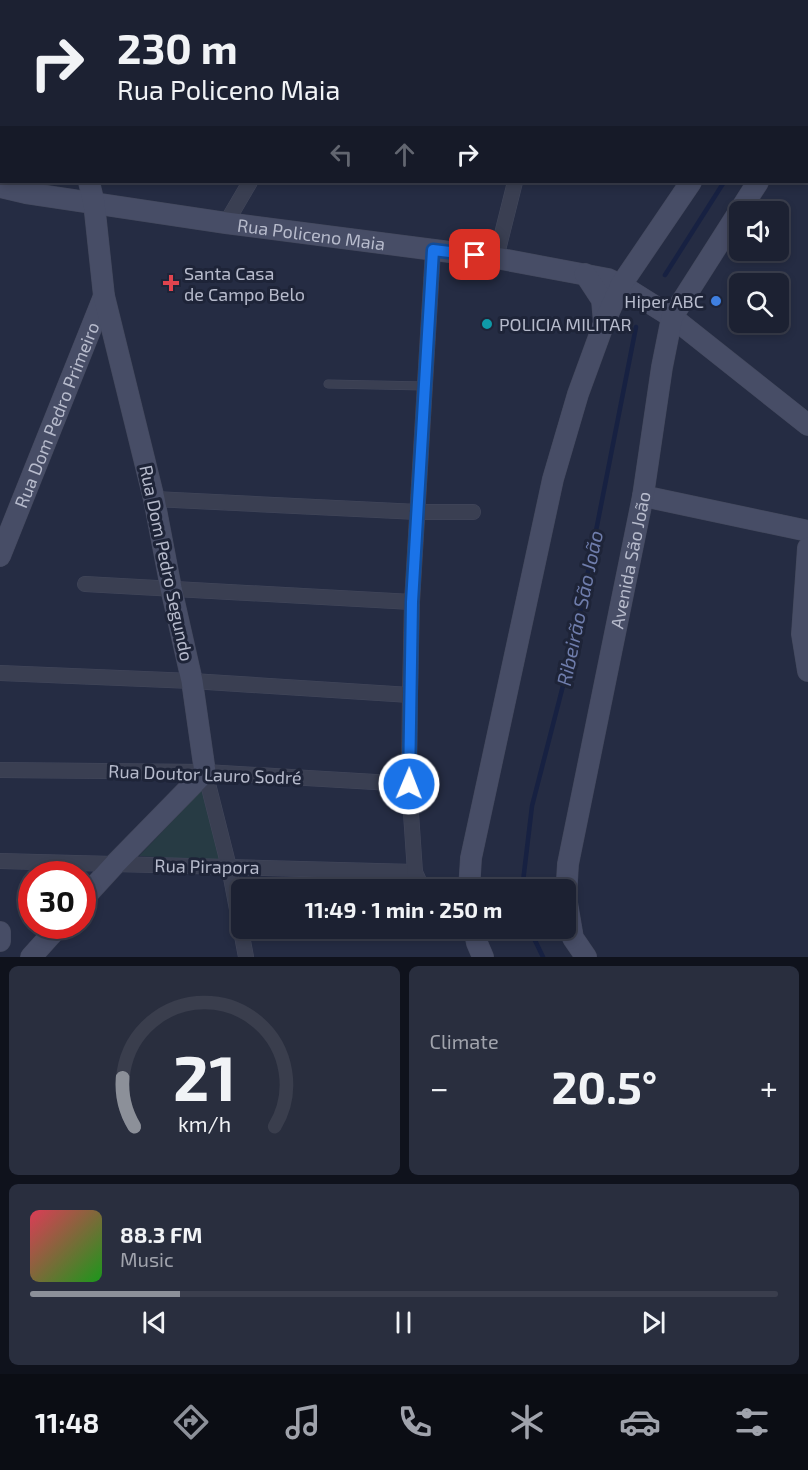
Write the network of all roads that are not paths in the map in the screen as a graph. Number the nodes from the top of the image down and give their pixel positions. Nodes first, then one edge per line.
1 (89, 183) edge
2 (249, 183) edge
3 (515, 183) edge
4 (690, 183) edge
5 (757, 183) edge
6 (0, 187) edge
7 (23, 187) edge
8 (94, 203) junction
9 (226, 223) junction
10 (433, 250) junction
11 (496, 258) junction
12 (585, 274) junction
13 (621, 285) junction
14 (104, 296) junction
15 (672, 317) junction
16 (604, 323) junction
17 (89, 333) junction
18 (694, 335) junction
19 (115, 341) junction
20 (662, 367) junction
21 (328, 384) dead end
22 (425, 386) junction
23 (808, 425) edge
24 (643, 496) junction
25 (154, 499) junction
26 (418, 512) junction
27 (472, 512) dead end
28 (808, 531) edge
29 (5, 536) edge
30 (808, 548) edge
31 (0, 556) edge
32 (85, 584) dead end
33 (171, 588) junction
34 (412, 602) junction
35 (808, 671) edge
36 (0, 673) edge
37 (192, 681) junction
38 (410, 695) junction
39 (0, 770) edge
40 (206, 772) junction
41 (409, 784) junction
42 (0, 861) edge
43 (115, 864) junction
44 (229, 867) junction
45 (415, 872) junction
46 (418, 879) edge
47 (470, 879) edge
48 (96, 885) edge
49 (0, 932) edge
50 (47, 939) edge
51 (476, 939) edge
52 (0, 941) edge
53 (31, 957) edge
54 (246, 957) edge
55 (483, 957) edge
56 (586, 957) edge

1 - 8 street, Rua Dom Pedro Segundo
2 - 9 street
3 - 11 street
4 - 13 street
5 - 15 street, Avenida São João
6 - 7 street, Rua Policeno Maia
7 - 8 street, Rua Policeno Maia
8 - 9 street, Rua Policeno Maia
8 - 14 street, Rua Dom Pedro Segundo
9 - 10 street, Rua Policeno Maia
10 - 11 street, Rua Policeno Maia
10 - 22 street
11 - 12 street, Rua Policeno Maia
12 - 13 street, Rua Policeno Maia
12 - 16 street
13 - 15 street, Rua Policeno Maia
13 - 16 street
14 - 17 street, Rua Dom Pedro Primeiro
14 - 19 street, Rua Dom Pedro Segundo
15 - 18 street, Rua Policeno Maia
15 - 20 street, Avenida São João
16 - 47 street
17 - 19 street
17 - 29 street, Rua Dom Pedro Primeiro
18 - 20 street
18 - 23 street, Rua Policeno Maia
19 - 25 street, Rua Dom Pedro Segundo
20 - 24 street, Avenida São João
21 - 22 lane
22 - 26 street
24 - 28 street
24 - 56 street, Avenida São João
25 - 26 street
25 - 33 street, Rua Dom Pedro Segundo
26 - 27 street
26 - 34 street
29 - 31 street, Rua Dom Pedro Primeiro
30 - 35 street
32 - 33 street
33 - 34 street
33 - 37 street, Rua Dom Pedro Segundo
34 - 38 street
36 - 37 street
37 - 38 street
37 - 40 street, Rua Dom Pedro Segundo
38 - 41 street
39 - 40 street, Rua Doutor Lauro Sodré
40 - 41 street, Rua Doutor Lauro Sodré
40 - 43 street
40 - 44 street
41 - 45 street
42 - 43 street, Rua Pirapora
43 - 44 street, Rua Pirapora
43 - 48 street
44 - 45 street, Rua Pirapora
44 - 54 street
45 - 46 street
49 - 52 street
50 - 53 street
51 - 55 street

